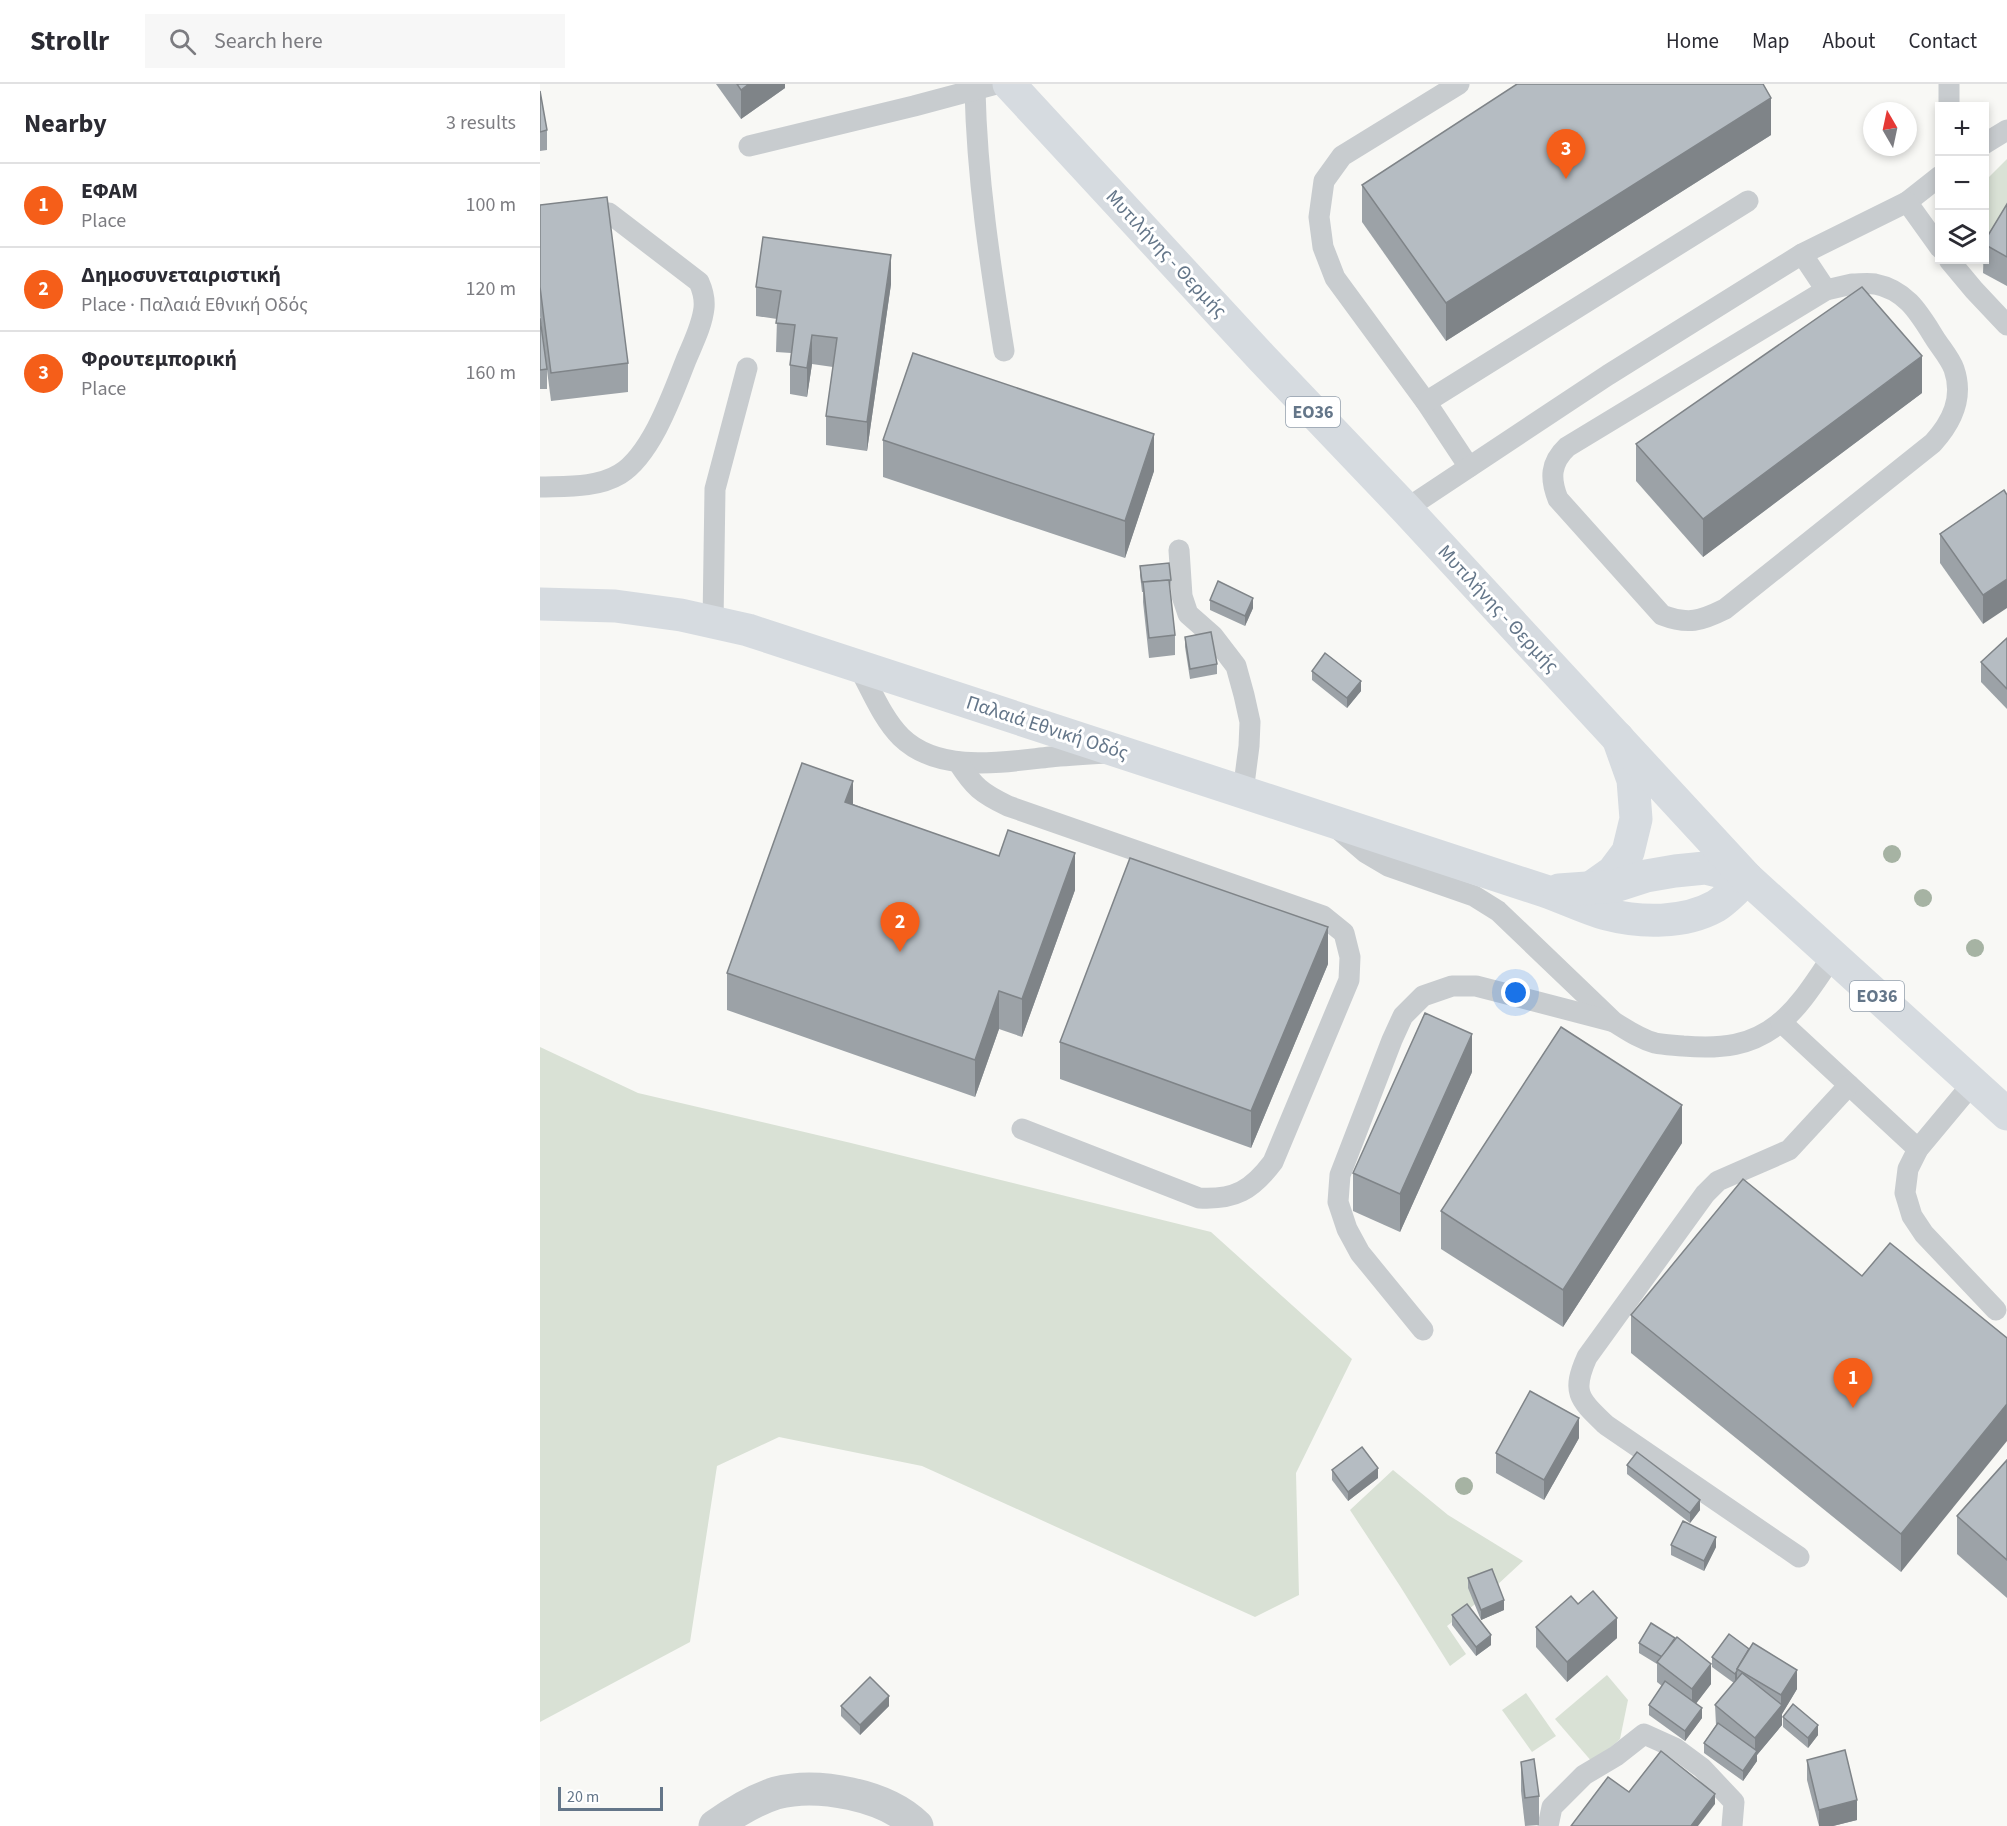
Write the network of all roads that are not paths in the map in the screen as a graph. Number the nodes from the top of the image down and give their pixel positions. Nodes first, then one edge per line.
1 (1009, 84) edge
2 (1459, 84) edge
3 (1949, 84) edge
4 (986, 87) edge
5 (1949, 102) edge
6 (2007, 130) edge
7 (1989, 141) edge
8 (749, 146) dead end
9 (1935, 180) edge
10 (1748, 201) dead end
11 (1907, 202) junction
12 (540, 227) edge
13 (1935, 241) edge
14 (1802, 254) junction
15 (1952, 264) edge
16 (1826, 290) junction
17 (2007, 325) edge
18 (1004, 351) dead end
19 (747, 368) dead end
20 (1426, 402) junction
21 (1468, 467) junction
22 (540, 488) edge
23 (1406, 509) junction
24 (1179, 550) dead end
25 (540, 603) edge
26 (713, 622) junction
27 (858, 666) junction
28 (1618, 738) junction
29 (1121, 752) junction
30 (958, 762) junction
31 (1243, 792) junction
32 (1327, 819) junction
33 (1748, 878) junction
34 (1588, 889) junction
35 (1545, 891) junction
36 (1833, 956) junction
37 (1614, 1022) junction
38 (1781, 1022) junction
39 (1973, 1083) junction
40 (1849, 1085) junction
41 (2007, 1114) edge
42 (1022, 1130) dead end
43 (1918, 1149) junction
44 (1996, 1310) dead end
45 (1423, 1330) dead end
46 (1799, 1557) dead end
47 (714, 1826) edge
48 (917, 1826) edge
49 (1548, 1826) edge
50 (1732, 1826) edge

1 - 23 main road, Μυτιλήνης - Θερμής / ΕΟ36
2 - 20 lane
3 - 5 lane
4 - 8 lane
4 - 18 lane
6 - 7 lane
9 - 11 lane
10 - 20 lane
11 - 13 lane
11 - 14 lane
12 - 22 lane
14 - 16 lane
14 - 21 lane
15 - 17 lane
16 - 16 lane
19 - 26 lane
20 - 21 lane
21 - 23 lane
23 - 28 main road, Μυτιλήνης - Θερμής / ΕΟ36
24 - 31 lane
25 - 26 main road, Παλαιά Εθνική Οδός
26 - 27 main road, Παλαιά Εθνική Οδός
27 - 29 main road, Παλαιά Εθνική Οδός
27 - 30 lane
28 - 33 main road, Μυτιλήνης - Θερμής / ΕΟ36
28 - 34 main road
29 - 30 lane
29 - 31 main road, Παλαιά Εθνική Οδός
30 - 42 lane
31 - 32 main road, Παλαιά Εθνική Οδός
32 - 35 main road, Παλαιά Εθνική Οδός
32 - 37 lane
33 - 34 main road, Παλαιά Εθνική Οδός
33 - 35 main road, Παλαιά Εθνική Οδός
33 - 36 main road, Μυτιλήνης - Θερμής / ΕΟ36
34 - 35 main road, Παλαιά Εθνική Οδός
36 - 38 lane
36 - 39 main road, Μυτιλήνης - Θερμής / ΕΟ36
37 - 38 lane
37 - 45 lane
38 - 40 lane
39 - 41 main road, Μυτιλήνης - Θερμής / ΕΟ36
39 - 43 lane
40 - 43 lane
40 - 46 lane
43 - 44 lane
47 - 48 street
49 - 50 lane

